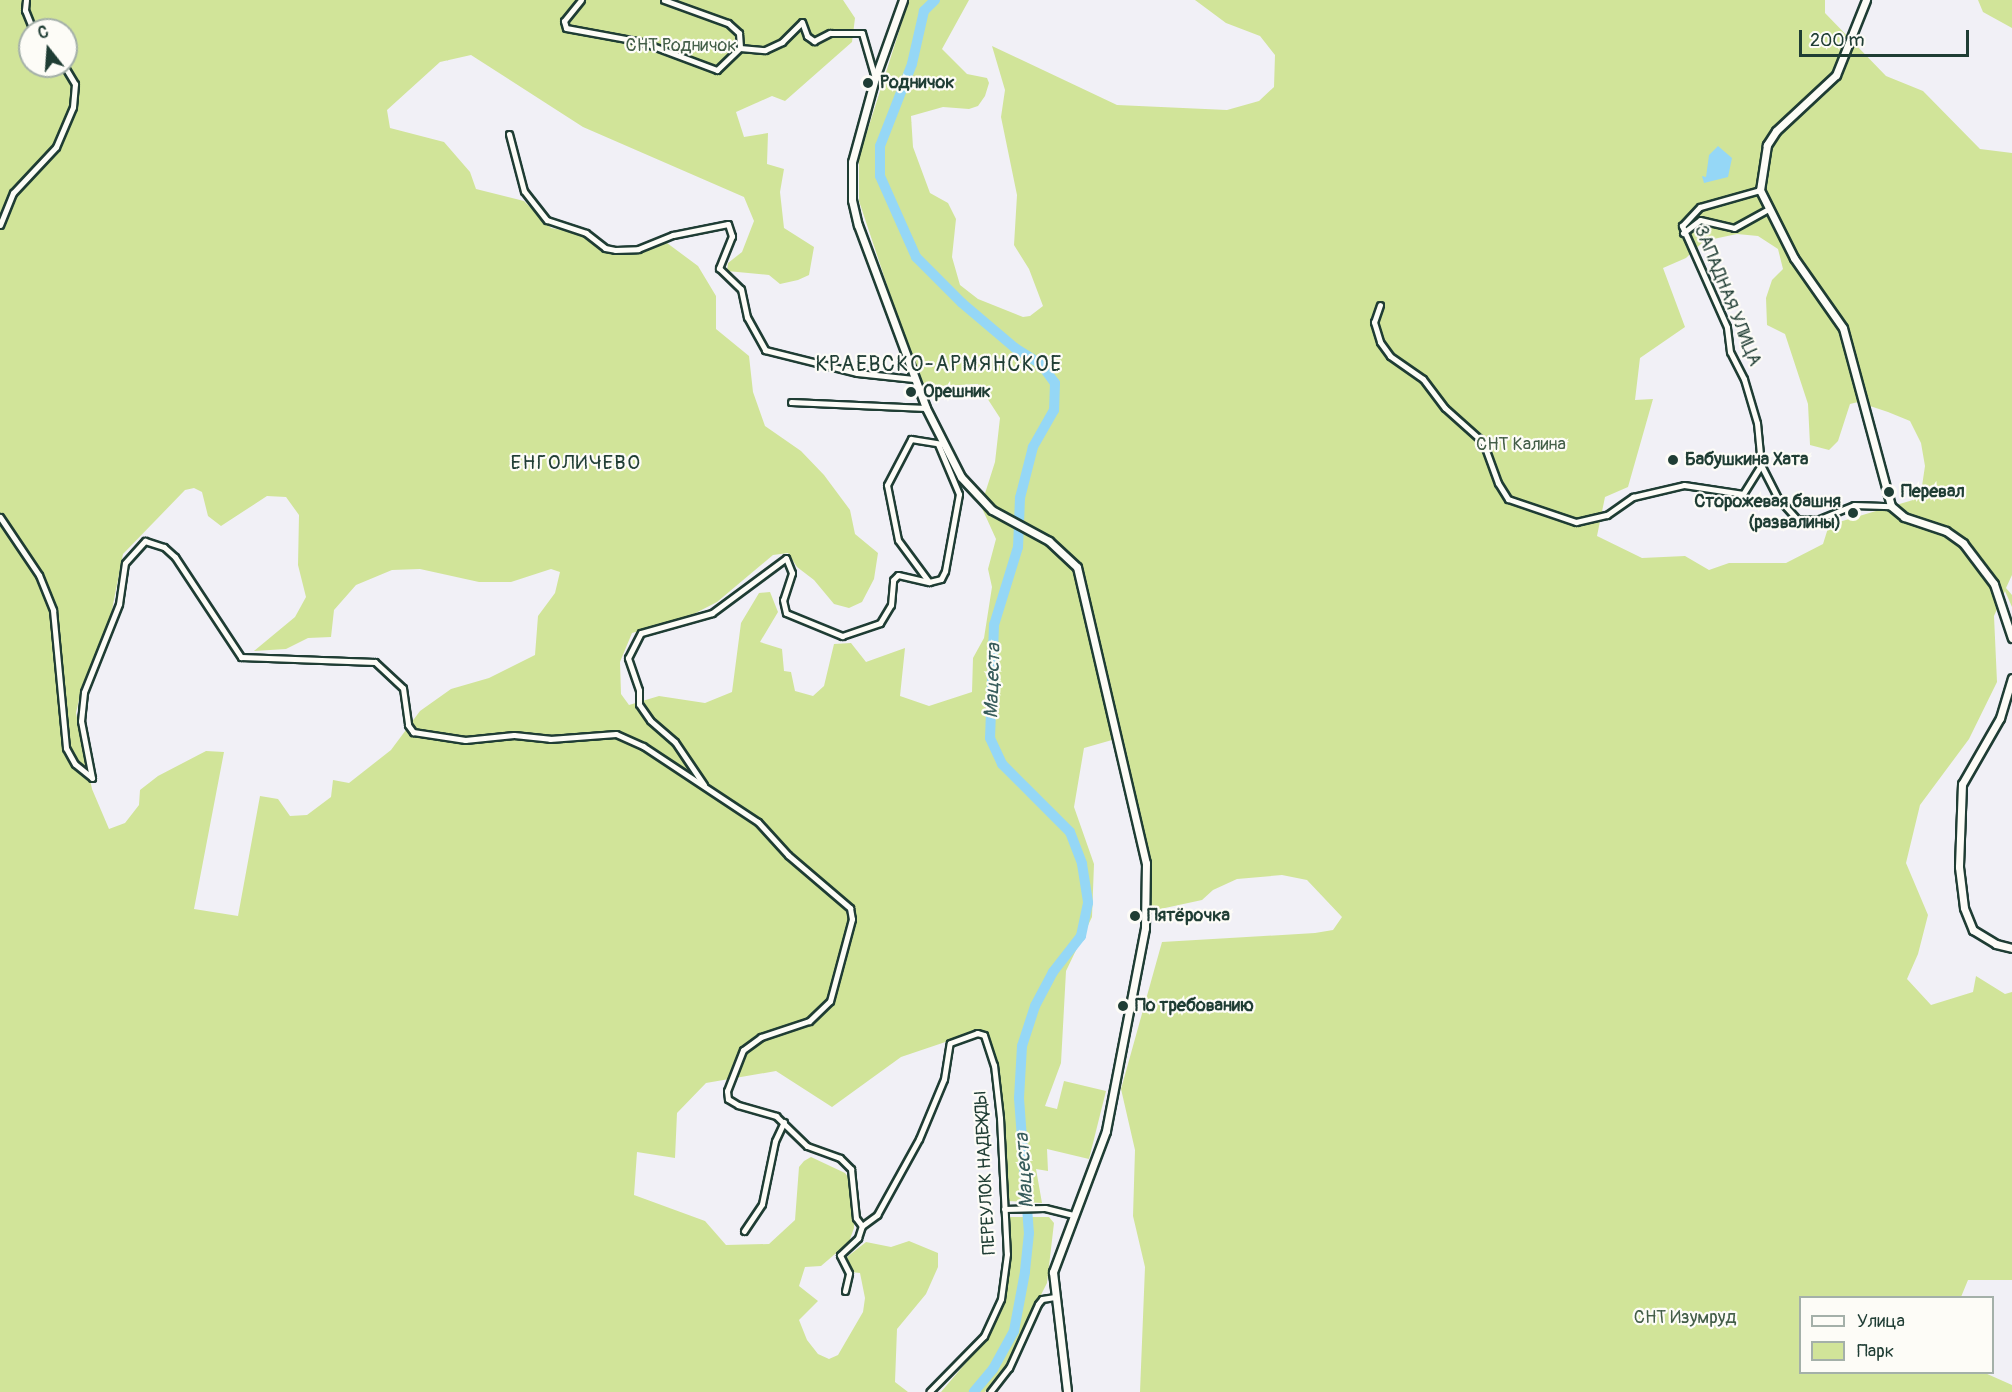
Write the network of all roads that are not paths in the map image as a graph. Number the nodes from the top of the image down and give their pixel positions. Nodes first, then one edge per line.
1 (26, 0) edge
2 (581, 0) edge
3 (664, 0) edge
4 (903, 0) edge
5 (1866, 0) edge
6 (28, 18) edge
7 (740, 48) junction
8 (71, 78) edge
9 (875, 78) junction
10 (509, 134) dead end
11 (1760, 190) junction
12 (1767, 210) junction
13 (0, 225) edge
14 (1683, 233) junction
15 (1380, 304) dead end
16 (915, 379) junction
17 (791, 402) dead end
18 (926, 408) junction
19 (940, 444) junction
20 (1761, 465) junction
21 (1766, 476) junction
22 (1755, 478) junction
23 (1891, 506) junction
24 (0, 517) edge
25 (929, 582) junction
26 (2012, 638) edge
27 (2012, 678) edge
28 (704, 787) junction
29 (2012, 948) edge
30 (784, 1122) junction
31 (1004, 1209) junction
32 (1072, 1215) junction
33 (862, 1226) junction
34 (744, 1231) dead end
35 (845, 1291) dead end
36 (1055, 1297) junction
37 (929, 1392) edge
38 (990, 1392) edge
39 (1067, 1392) edge

1 - 6 street
2 - 7 street
3 - 7 street
4 - 9 street
5 - 11 street
7 - 9 street
8 - 13 street
9 - 16 street
10 - 16 street
11 - 12 street
11 - 14 street, ЗАПАДНАЯ УЛИЦА
12 - 14 street
12 - 23 street
14 - 20 street, ЗАПАДНАЯ УЛИЦА
15 - 22 street
16 - 18 street
17 - 18 street
18 - 19 street
19 - 25 street
19 - 25 street
19 - 32 street
20 - 21 street
20 - 22 street
21 - 22 street
21 - 23 street
23 - 26 street
24 - 28 street
25 - 28 street
27 - 29 street
28 - 30 street
30 - 33 street
30 - 34 street
31 - 32 street
31 - 33 street, ПЕРЕУЛОК НАДЕЖДЫ
31 - 37 street, ПЕРЕУЛОК НАДЕЖДЫ
32 - 36 street
33 - 35 street
36 - 38 street
36 - 39 street

